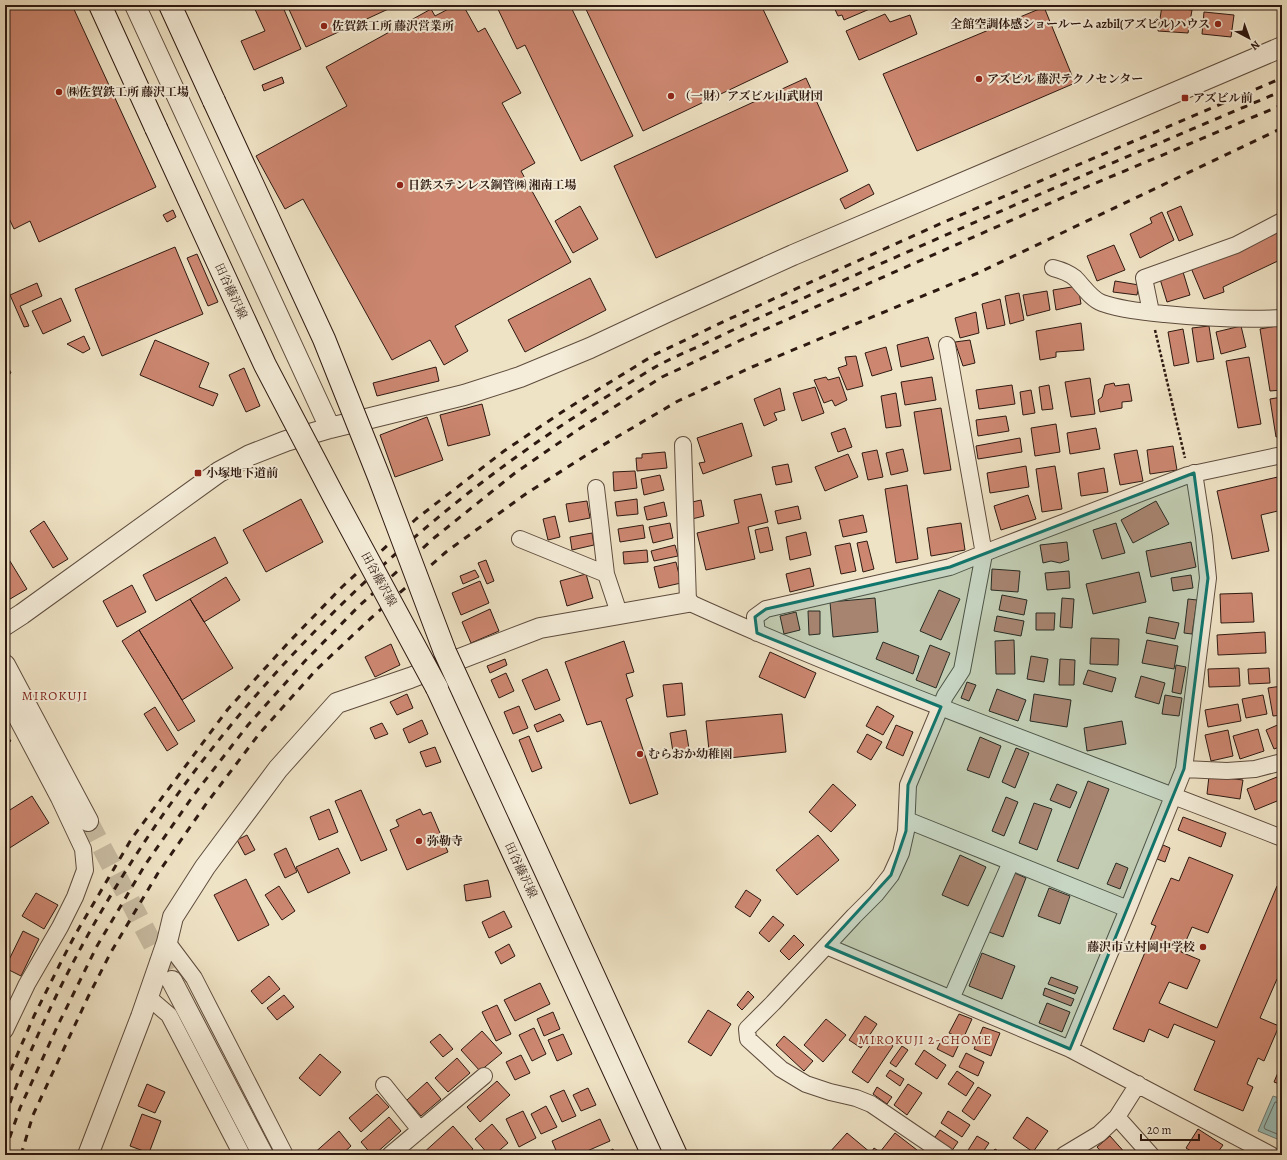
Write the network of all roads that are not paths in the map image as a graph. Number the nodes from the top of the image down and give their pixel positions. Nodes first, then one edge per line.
1 (100, 5) edge
2 (136, 5) edge
3 (170, 5) edge
4 (1282, 47) edge
5 (1282, 221) edge
6 (1053, 268) dead end
7 (1151, 312) junction
8 (1282, 318) edge
9 (947, 345) dead end
10 (330, 428) junction
11 (683, 445) dead end
12 (1282, 455) edge
13 (1191, 474) junction
14 (596, 488) dead end
15 (520, 539) dead end
16 (984, 554) junction
17 (606, 574) junction
18 (688, 602) junction
19 (619, 613) junction
20 (5, 625) edge
21 (757, 633) junction
22 (5, 665) edge
23 (5, 696) edge
24 (941, 707) junction
25 (1282, 762) edge
26 (1184, 769) junction
27 (1174, 795) junction
28 (907, 820) junction
29 (88, 821) tunnel mouth
30 (1282, 838) edge
31 (1011, 862) junction
32 (1128, 909) junction
33 (167, 942) junction
34 (826, 946) junction
35 (172, 981) tunnel mouth
36 (148, 997) junction
37 (951, 999) junction
38 (5, 1030) edge
39 (1070, 1049) junction
40 (484, 1076) dead end
41 (1138, 1084) junction
42 (384, 1085) dead end
43 (1117, 1117) junction
44 (420, 1130) junction
45 (1247, 1150) edge
46 (88, 1155) edge
47 (242, 1155) edge
48 (263, 1155) edge
49 (285, 1155) edge
50 (390, 1155) edge
51 (653, 1155) edge
52 (676, 1155) edge
53 (946, 1155) edge
54 (1064, 1155) edge
55 (1152, 1155) edge
56 (1271, 1155) edge

1 - 51 main road, 田谷藤沢線, bridge
2 - 10 street
3 - 52 main road, 田谷藤沢線, bridge
4 - 10 street
5 - 7 street
6 - 7 street
7 - 8 street
9 - 16 street
10 - 20 street
11 - 18 street
12 - 13 street
13 - 16 street
13 - 26 street
14 - 17 street
15 - 17 street
16 - 21 street
16 - 24 street
17 - 19 street
18 - 19 street
18 - 21 street
19 - 33 street
21 - 24 street
22 - 29 street
23 - 38 street
24 - 27 street
24 - 28 street
25 - 26 street
26 - 27 street
27 - 30 street
27 - 32 street
28 - 31 street
28 - 34 street
31 - 32 street
31 - 37 street
32 - 39 street
33 - 36 street
33 - 49 street
34 - 37 street
34 - 53 street
35 - 48 street
36 - 46 street
36 - 47 street
37 - 39 street
39 - 41 street
40 - 44 street
41 - 43 street
41 - 45 street
42 - 44 street
43 - 54 street
43 - 55 street
44 - 50 street
45 - 56 street

